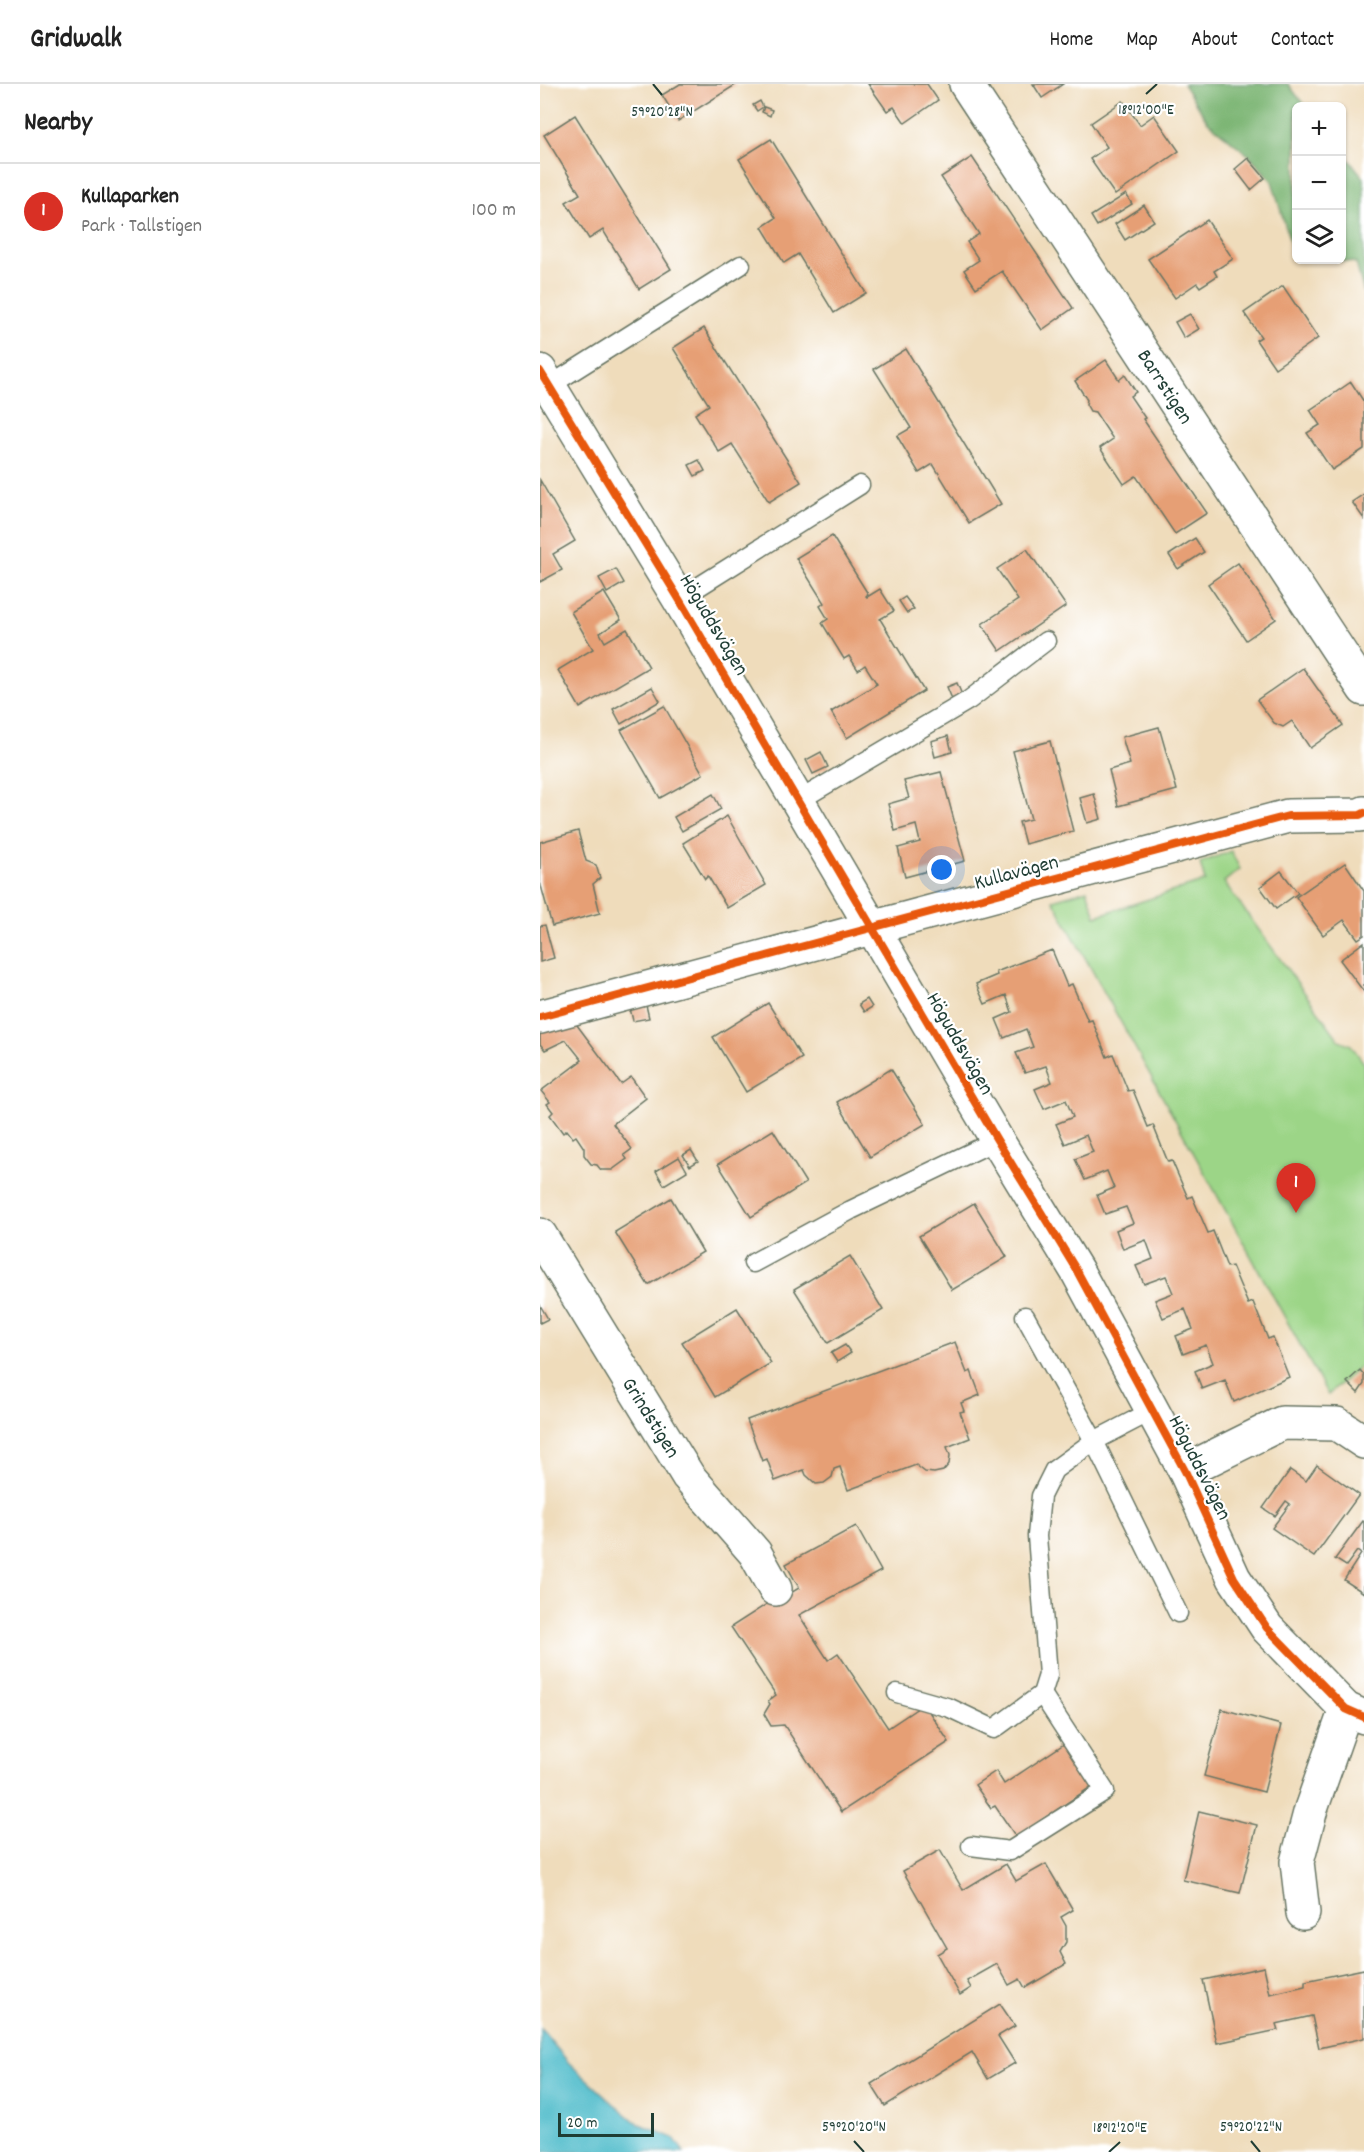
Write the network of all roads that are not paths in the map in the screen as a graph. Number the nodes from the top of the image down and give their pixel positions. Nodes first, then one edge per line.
1 (966, 84) edge
2 (741, 265) dead end
3 (544, 378) edge
4 (860, 485) dead end
5 (679, 599) junction
6 (1046, 640) dead end
7 (1364, 689) edge
8 (798, 801) junction
9 (1364, 813) edge
10 (873, 928) junction
11 (540, 1017) edge
12 (997, 1140) junction
13 (540, 1235) edge
14 (753, 1263) dead end
15 (1025, 1316) dead end
16 (1152, 1411) junction
17 (1094, 1441) junction
18 (1364, 1442) edge
19 (1185, 1471) junction
20 (775, 1590) dead end
21 (1178, 1613) dead end
22 (897, 1693) dead end
23 (1042, 1694) junction
24 (1355, 1713) edge
25 (971, 1846) dead end
26 (1303, 1912) dead end

1 - 7 street, Barrstigen
2 - 3 lane
3 - 5 street, Höguddsvägen
4 - 5 lane
5 - 8 street, Höguddsvägen
6 - 8 lane
8 - 10 street, Höguddsvägen
9 - 10 street, Kullavägen
10 - 11 street, Kullavägen
10 - 12 street, Höguddsvägen
12 - 14 lane
12 - 16 street, Höguddsvägen
13 - 20 street, Grindstigen
15 - 17 lane
16 - 17 lane
16 - 19 street, Höguddsvägen
17 - 21 lane
17 - 23 lane
18 - 19 street
19 - 24 street, Höguddsvägen
22 - 23 lane
23 - 25 lane
24 - 26 street, Höguddsvägen

